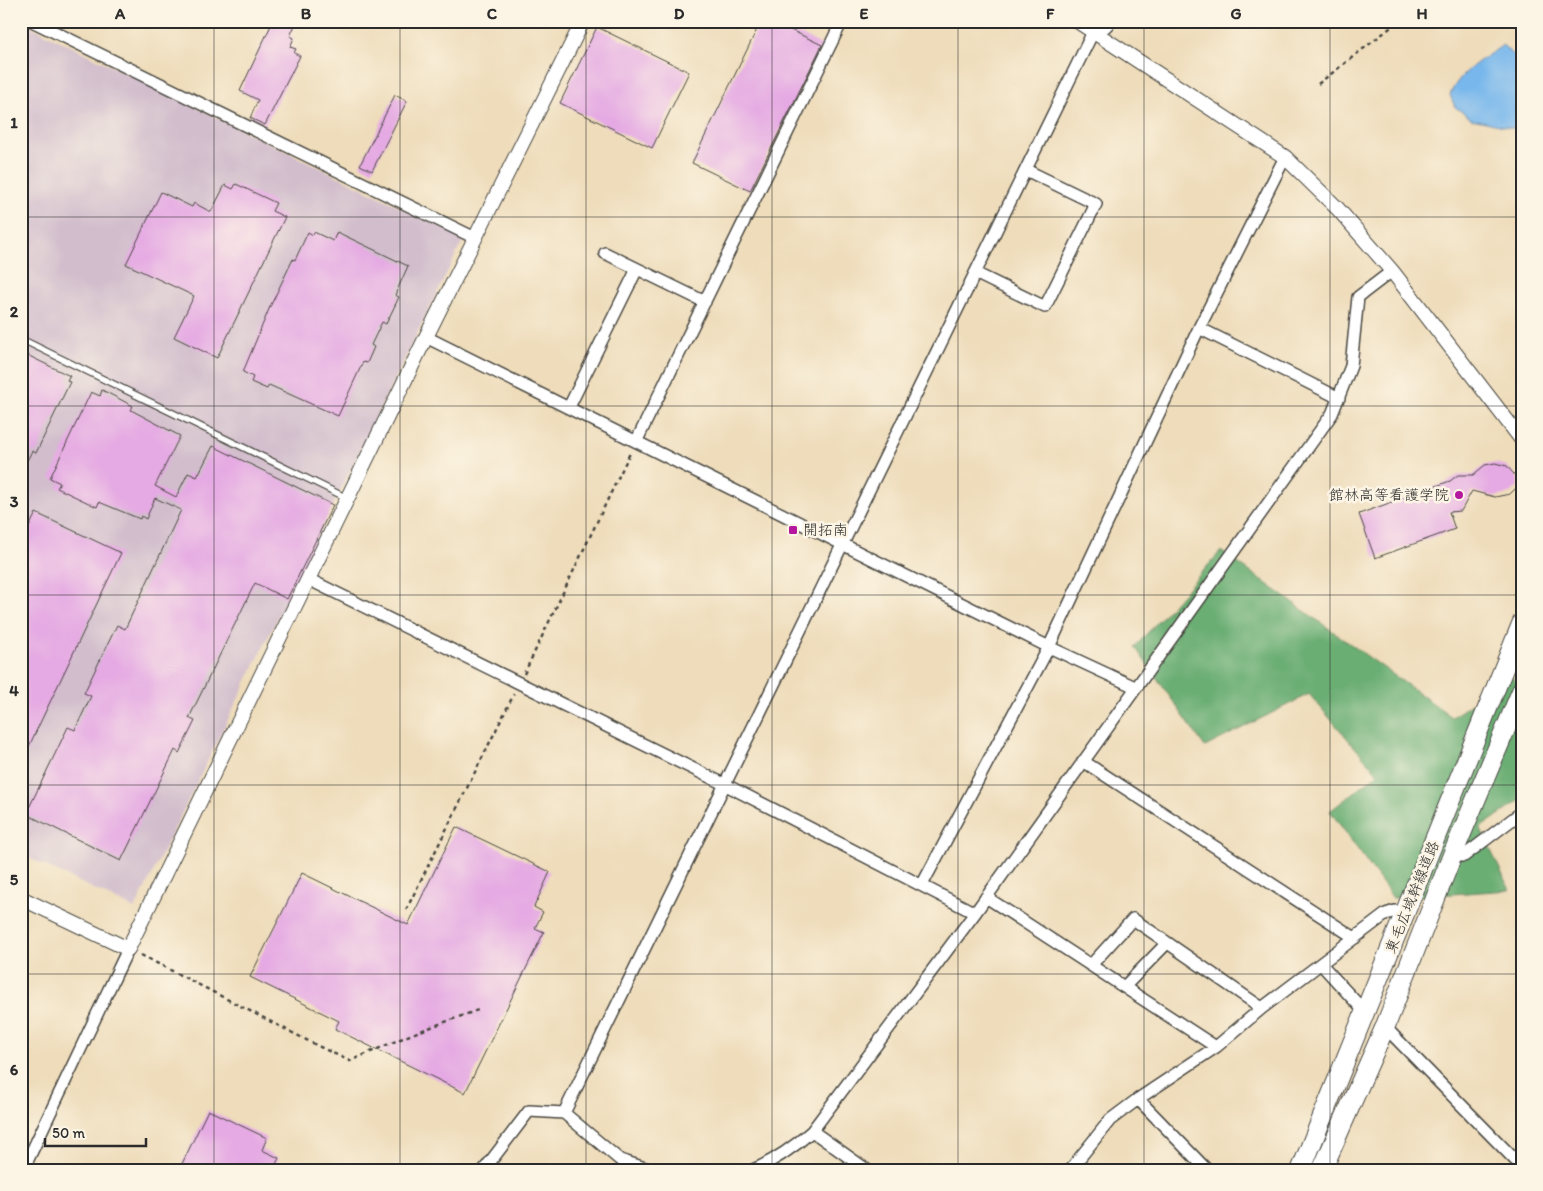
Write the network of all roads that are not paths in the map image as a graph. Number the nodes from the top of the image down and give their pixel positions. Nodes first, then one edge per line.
1 (32, 21) edge
2 (583, 21) edge
3 (842, 21) edge
4 (1077, 21) edge
5 (1111, 21) edge
6 (1093, 32) junction
7 (1285, 157) junction
8 (1026, 170) junction
9 (475, 238) junction
10 (605, 253) dead end
11 (637, 269) junction
12 (1392, 271) junction
13 (975, 273) junction
14 (705, 302) junction
15 (1199, 328) junction
16 (426, 337) junction
17 (21, 339) edge
18 (1339, 398) junction
19 (569, 406) junction
20 (637, 440) junction
21 (1522, 440) edge
22 (348, 499) junction
23 (843, 543) junction
24 (308, 579) junction
25 (1522, 623) edge
26 (1050, 647) junction
27 (1135, 687) junction
28 (1522, 690) edge
29 (1083, 761) junction
30 (726, 785) junction
31 (1522, 812) edge
32 (1452, 856) junction
33 (922, 886) junction
34 (986, 897) junction
35 (21, 898) edge
36 (1406, 912) junction
37 (974, 913) junction
38 (1355, 938) junction
39 (1167, 943) junction
40 (128, 948) junction
41 (1321, 964) junction
42 (1091, 965) junction
43 (1124, 987) junction
44 (1262, 1008) junction
45 (1365, 1012) junction
46 (1385, 1027) junction
47 (1216, 1047) junction
48 (1138, 1099) junction
49 (564, 1113) junction
50 (812, 1131) junction
51 (1522, 1167) edge
52 (23, 1170) edge
53 (484, 1170) edge
54 (650, 1170) edge
55 (753, 1170) edge
56 (867, 1170) edge
57 (1070, 1170) edge
58 (1208, 1170) edge
59 (1301, 1170) edge
60 (1322, 1170) edge

1 - 9 street
2 - 9 street
3 - 14 street
4 - 6 street
5 - 6 street
6 - 7 street
6 - 8 street
7 - 12 street
7 - 15 street
8 - 13 street
8 - 13 street
9 - 16 street
10 - 11 street
11 - 14 street
11 - 19 street
12 - 18 street
12 - 21 street
13 - 23 street
14 - 20 street
15 - 18 street
15 - 26 street
16 - 19 street
16 - 22 street
17 - 22 lane
18 - 27 street
19 - 20 street
20 - 23 street
22 - 24 street
23 - 26 street
23 - 30 street
24 - 30 street
24 - 40 street
25 - 36 highway, 東毛広域幹線道路
26 - 27 street
26 - 33 street
27 - 29 street
28 - 32 highway, 東毛広域幹線道路
29 - 34 street
29 - 38 street
30 - 33 street
30 - 49 street
31 - 32 street
32 - 46 highway, 東毛広域幹線道路
33 - 37 street
34 - 37 street
34 - 42 street
35 - 40 street
36 - 38 street
36 - 45 highway, 東毛広域幹線道路
37 - 50 street
38 - 41 street
39 - 42 street
39 - 43 street
39 - 44 street
40 - 52 street
41 - 44 street
41 - 45 street
42 - 43 street
43 - 47 street
44 - 47 street
45 - 59 highway, 東毛広域幹線道路
46 - 51 street
46 - 60 highway, 東毛広域幹線道路
47 - 48 street
48 - 57 street
48 - 58 street
49 - 53 street
49 - 54 street
50 - 55 street
50 - 56 street

